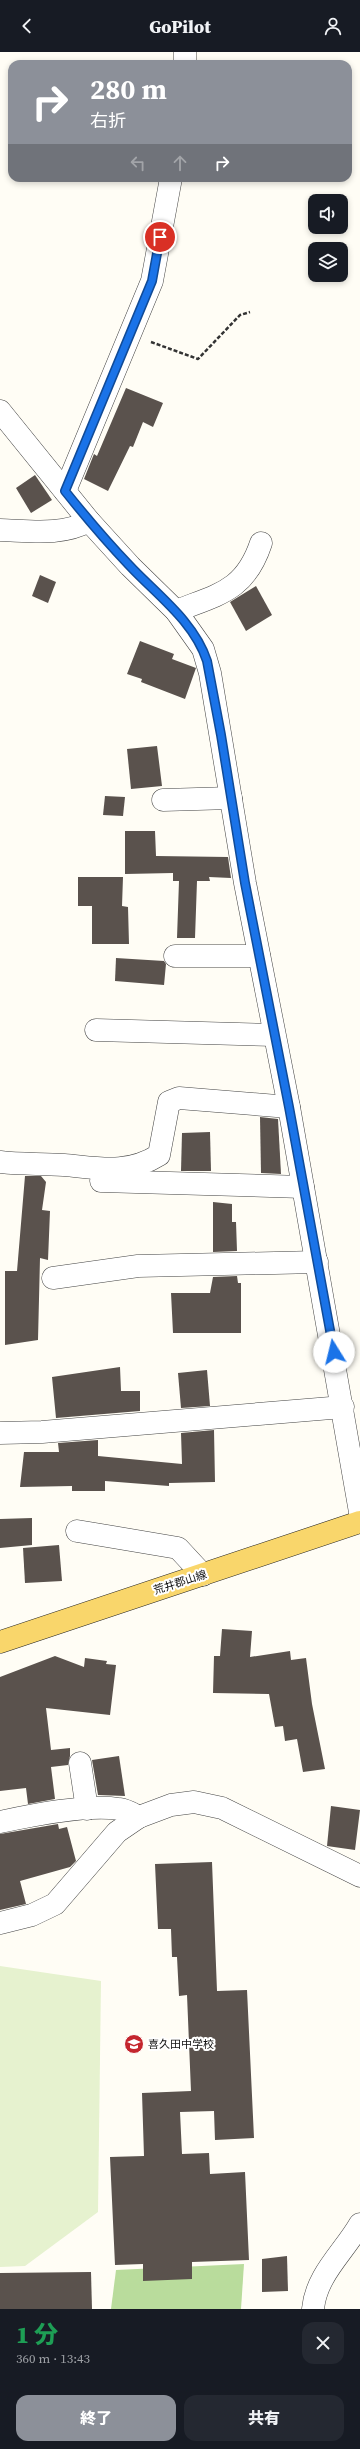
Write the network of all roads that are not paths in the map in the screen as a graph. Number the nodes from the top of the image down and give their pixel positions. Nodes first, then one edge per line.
1 (170, 182) edge
2 (0, 411) edge
3 (65, 491) junction
4 (89, 521) junction
5 (0, 530) edge
6 (261, 543) dead end
7 (176, 611) junction
8 (231, 798) junction
9 (163, 800) dead end
10 (175, 956) dead end
11 (258, 956) junction
12 (96, 1030) dead end
13 (274, 1035) junction
14 (289, 1107) junction
15 (0, 1162) edge
16 (90, 1181) dead end
17 (303, 1187) junction
18 (317, 1262) junction
19 (53, 1278) dead end
20 (343, 1408) junction
21 (0, 1433) edge
22 (360, 1512) edge
23 (360, 1522) edge
24 (77, 1531) dead end
25 (203, 1575) junction
26 (0, 1642) edge
27 (80, 1762) dead end
28 (86, 1809) junction
29 (139, 1817) junction
30 (0, 1822) edge
31 (360, 1876) edge
32 (0, 1923) edge
33 (360, 2224) edge
34 (313, 2309) edge

1 - 3 street
2 - 3 street
3 - 4 street
4 - 5 street
4 - 7 street
6 - 7 street
7 - 8 street
8 - 9 street
8 - 11 street
10 - 11 street
11 - 13 street
12 - 13 street
13 - 14 street
14 - 15 street
14 - 17 street
16 - 17 street
17 - 18 street
18 - 19 street
18 - 20 street
20 - 21 street
20 - 22 street
23 - 25 main road, 荒井郡山線
24 - 25 street
25 - 26 main road, 荒井郡山線
27 - 28 street
28 - 29 street
28 - 30 street
29 - 31 street
29 - 32 street
33 - 34 street

